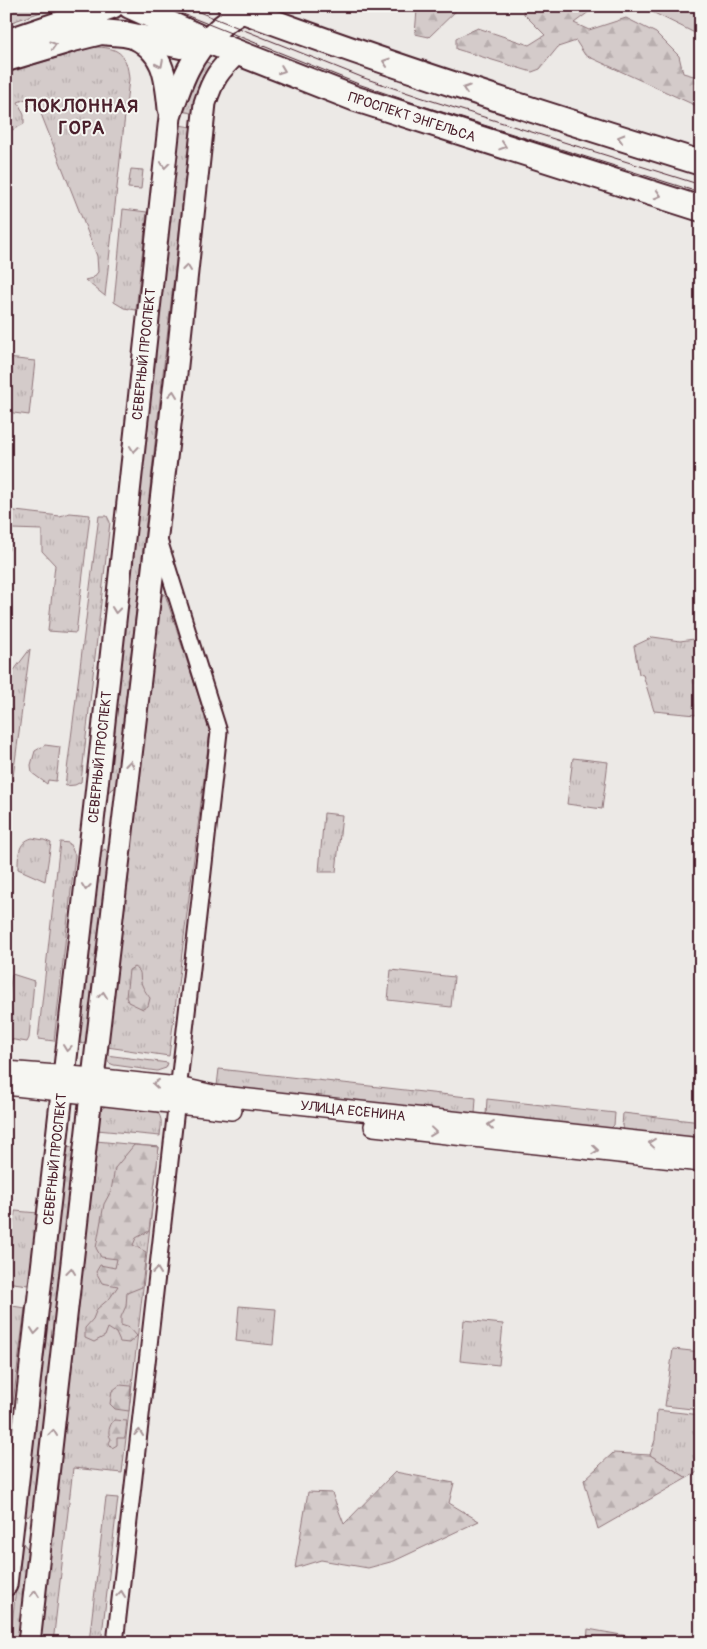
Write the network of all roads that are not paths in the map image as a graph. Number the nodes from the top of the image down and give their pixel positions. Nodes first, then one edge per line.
1 (112, 6) edge
2 (130, 6) edge
3 (237, 9) edge
4 (60, 16) edge
5 (124, 34) junction
6 (208, 41) junction
7 (6, 42) edge
8 (237, 52) junction
9 (6, 59) edge
10 (170, 117) junction
11 (701, 163) edge
12 (701, 209) edge
13 (157, 533) junction
14 (96, 795) junction
15 (126, 799) junction
16 (91, 838) junction
17 (120, 847) junction
18 (6, 1072) edge
19 (63, 1083) junction
20 (6, 1085) edge
21 (92, 1086) junction
22 (177, 1096) junction
23 (701, 1148) edge
24 (701, 1162) edge
25 (13, 1529) junction
26 (42, 1532) junction
27 (6, 1585) edge
28 (30, 1643) edge
29 (116, 1643) edge

1 - 4 main road
2 - 6 main road, ПРОСПЕКТ ЭНГЕЛЬСА
3 - 6 main road, СЕВЕРНЫЙ ПРОСПЕКТ
11 -> 3 main road
4 - 7 main road
5 - 6 main road
9 -> 5 main road
5 -> 10 main road
6 - 8 main road, ПРОСПЕКТ ЭНГЕЛЬСА
6 - 10 main road, СЕВЕРНЫЙ ПРОСПЕКТ
8 -> 12 main road, ПРОСПЕКТ ЭНГЕЛЬСА
13 -> 8 main road, СЕВЕРНЫЙ ПРОСПЕКТ
10 -> 14 main road, СЕВЕРНЫЙ ПРОСПЕКТ
15 -> 13 main road, СЕВЕРНЫЙ ПРОСПЕКТ
13 - 22 street
14 - 15 main road
14 - 16 main road, СЕВЕРНЫЙ ПРОСПЕКТ
15 - 17 main road, СЕВЕРНЫЙ ПРОСПЕКТ
16 - 17 main road
16 -> 19 main road, СЕВЕРНЫЙ ПРОСПЕКТ
21 -> 17 main road, СЕВЕРНЫЙ ПРОСПЕКТ
18 - 19 street, УЛИЦА ЕСЕНИНА
19 - 20 street, УЛИЦА ЕСЕНИНА
19 - 21 street, УЛИЦА ЕСЕНИНА
19 -> 25 main road, СЕВЕРНЫЙ ПРОСПЕКТ
21 - 22 street, УЛИЦА ЕСЕНИНА
26 -> 21 main road, СЕВЕРНЫЙ ПРОСПЕКТ
23 -> 22 street, УЛИЦА ЕСЕНИНА
22 -> 24 street, УЛИЦА ЕСЕНИНА
29 -> 22 street
25 - 26 main road
25 - 27 main road, СЕВЕРНЫЙ ПРОСПЕКТ
28 -> 26 main road, СЕВЕРНЫЙ ПРОСПЕКТ

